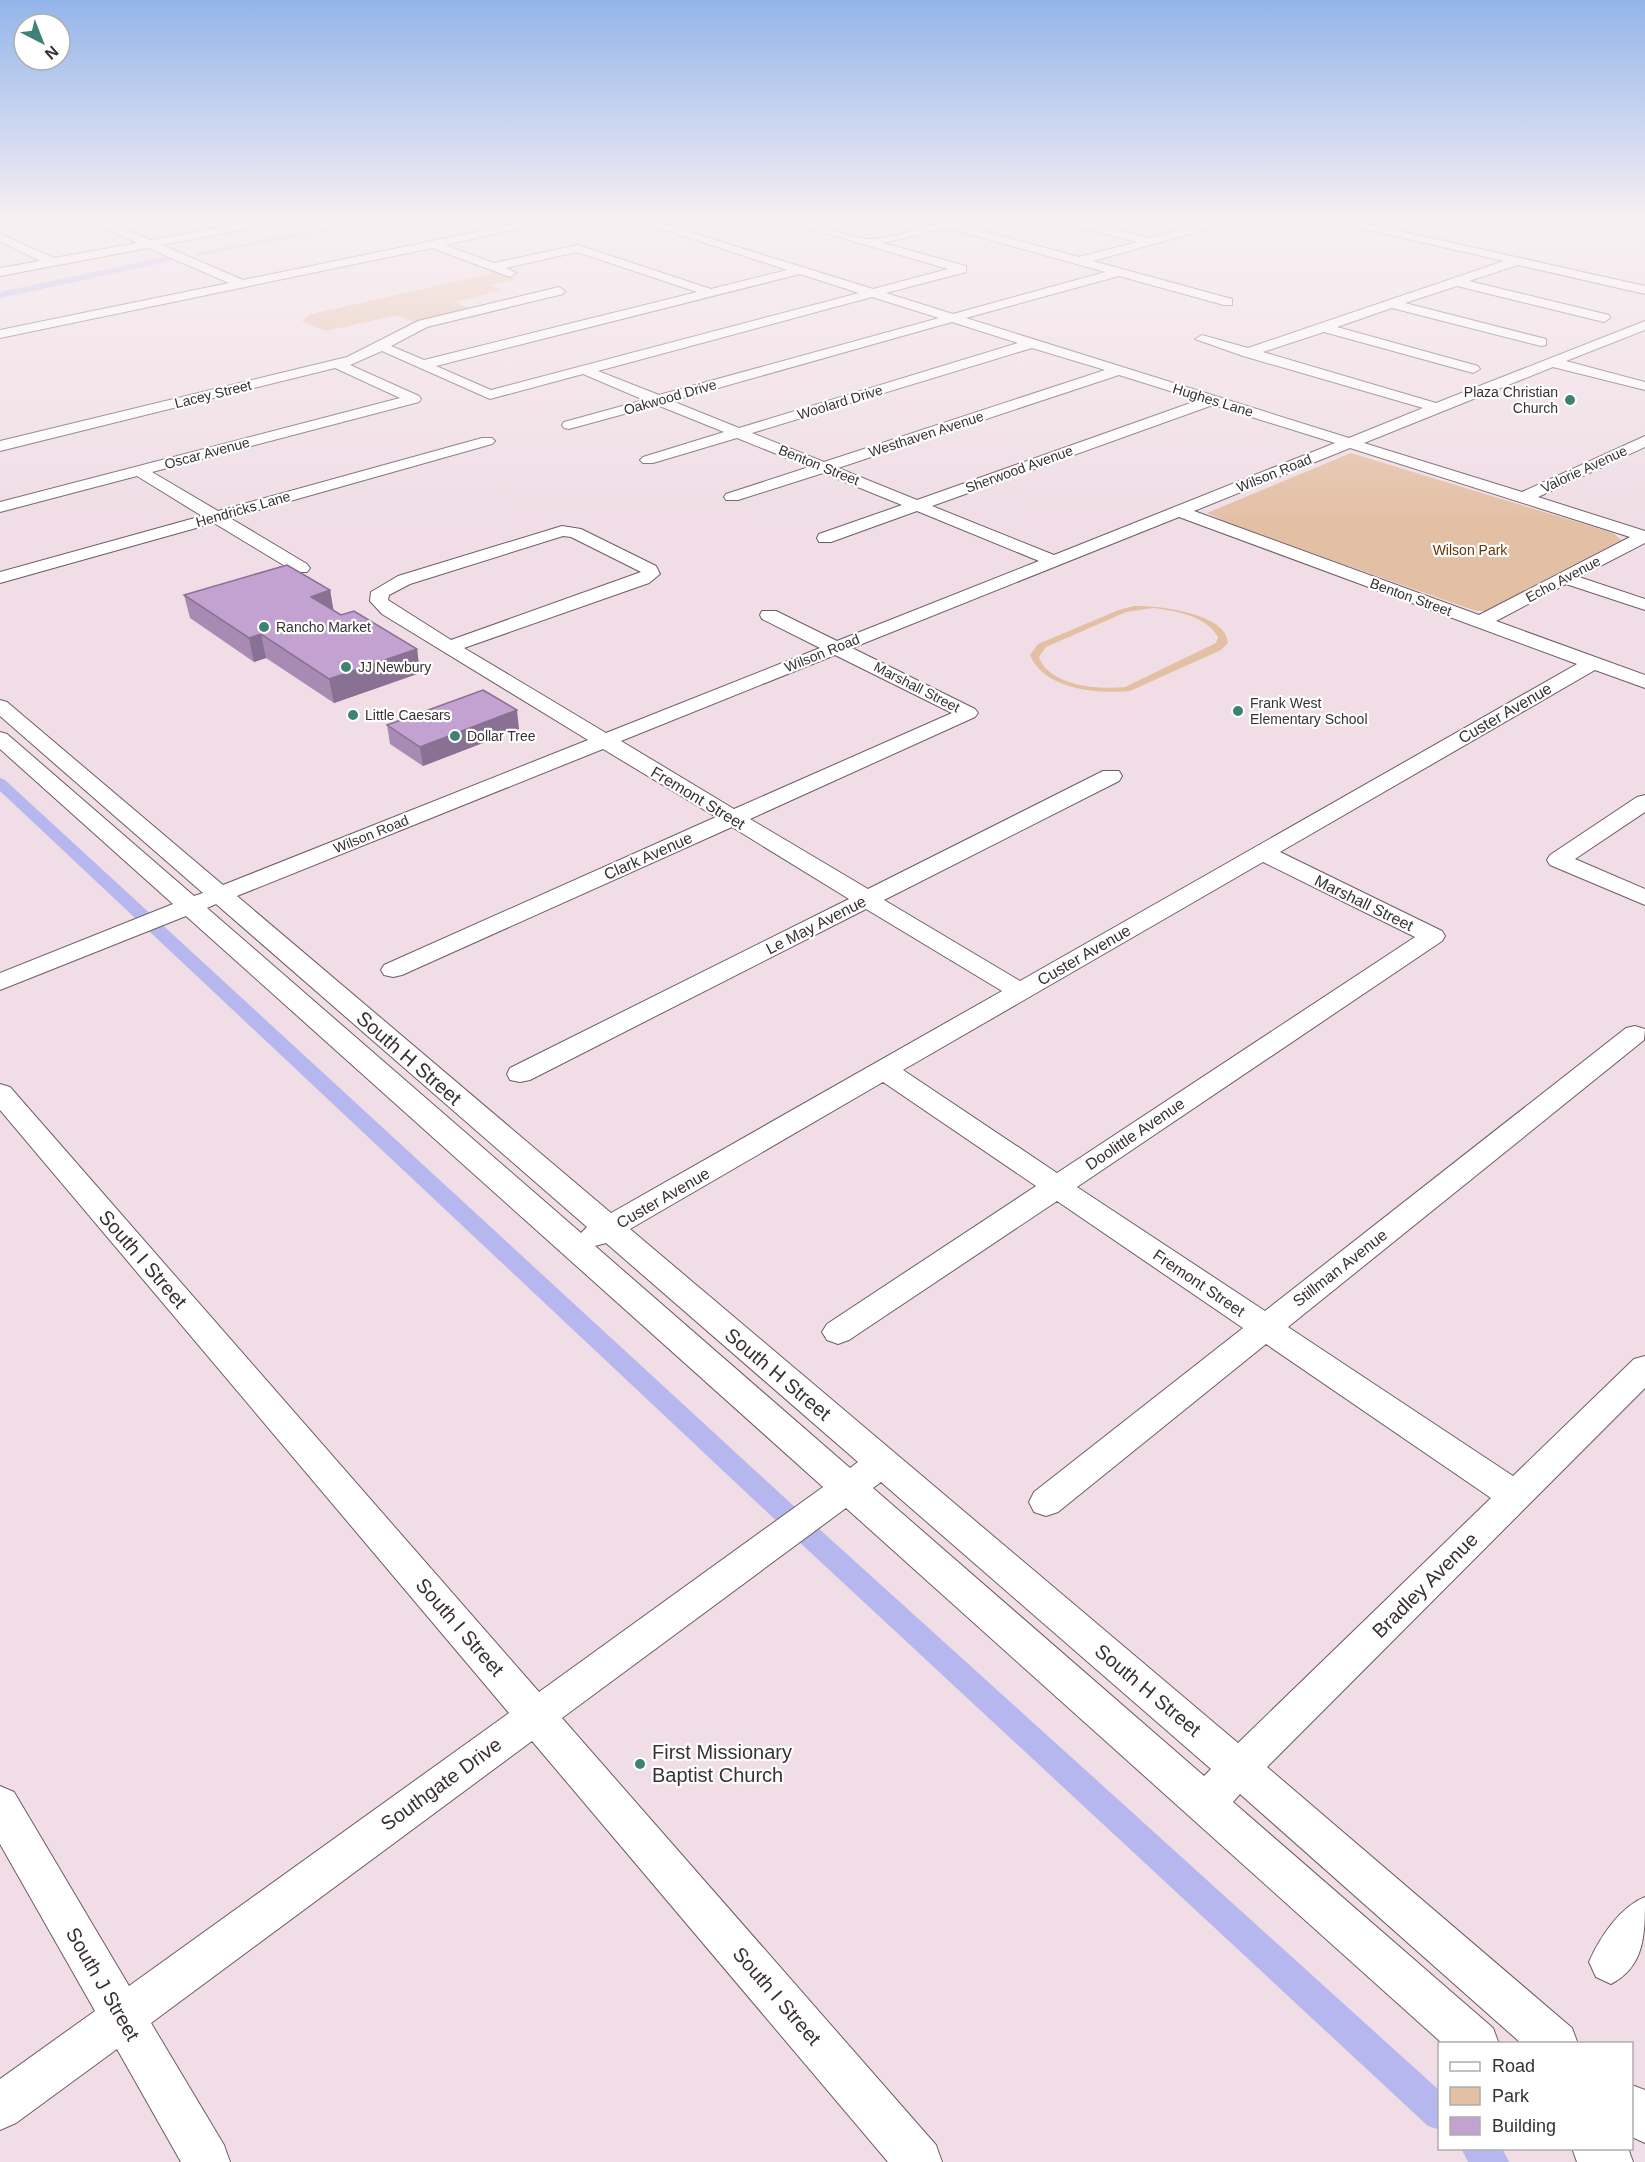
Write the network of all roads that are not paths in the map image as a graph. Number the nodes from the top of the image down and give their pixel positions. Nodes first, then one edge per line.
1 (59, 322) edge
2 (432, 322) edge
3 (595, 322) edge
4 (765, 322) edge
5 (933, 322) edge
6 (966, 322) edge
7 (1338, 322) edge
8 (1462, 322) edge
9 (1645, 325) edge
10 (1322, 327) junction
11 (0, 334) edge
12 (1202, 339) dead end
13 (1610, 339) junction
14 (1541, 342) dead end
15 (1033, 343) junction
16 (1636, 346) dead end
17 (383, 347) junction
18 (1248, 352) junction
19 (1552, 362) junction
20 (337, 364) junction
21 (423, 365) junction
22 (1473, 369) dead end
23 (584, 370) junction
24 (1120, 370) junction
25 (1645, 386) edge
26 (658, 400) junction
27 (1213, 400) junction
28 (1437, 408) junction
29 (569, 425) dead end
30 (738, 433) junction
31 (487, 441) dead end
32 (1645, 441) edge
33 (1349, 443) junction
34 (0, 446) edge
35 (648, 460) dead end
36 (824, 467) junction
37 (139, 471) junction
38 (732, 497) dead end
39 (1523, 498) junction
40 (917, 505) junction
41 (0, 507) edge
42 (1178, 511) junction
43 (216, 517) junction
44 (1645, 536) edge
45 (825, 538) dead end
46 (1054, 561) junction
47 (301, 568) dead end
48 (0, 578) edge
49 (1564, 578) junction
50 (1645, 605) edge
51 (769, 615) dead end
52 (1480, 622) junction
53 (448, 647) junction
54 (837, 647) junction
55 (1593, 663) junction
56 (1645, 682) edge
57 (0, 706) edge
58 (968, 713) joint
59 (0, 738) edge
60 (603, 741) junction
61 (1111, 776) dead end
62 (1645, 802) edge
63 (732, 819) junction
64 (1263, 853) junction
65 (221, 894) junction
66 (1645, 898) edge
67 (867, 899) junction
68 (190, 906) junction
69 (1433, 936) joint
70 (393, 970) dead end
71 (0, 982) edge
72 (1021, 992) junction
73 (1635, 1034) dead end
74 (884, 1070) junction
75 (520, 1074) dead end
76 (0, 1093) edge
77 (1056, 1187) junction
78 (608, 1229) junction
79 (575, 1246) junction
80 (1265, 1328) junction
81 (838, 1332) dead end
82 (1645, 1368) edge
83 (883, 1462) junction
84 (849, 1486) junction
85 (1515, 1496) junction
86 (1046, 1502) dead end
87 (535, 1715) junction
88 (1240, 1769) junction
89 (1205, 1802) junction
90 (0, 1805) edge
91 (1645, 1918) edge
92 (1611, 1962) dead end
93 (123, 2017) junction
94 (1476, 2042) edge
95 (1555, 2042) edge
96 (0, 2107) edge
97 (1633, 2109) edge
98 (1645, 2120) edge
99 (1597, 2150) edge
100 (207, 2162) edge
101 (919, 2162) edge
102 (1611, 2162) edge

1 - 11 street
2 - 17 street, Lacey Street
3 - 21 street
4 - 23 street
5 - 26 street, Oakwood Drive
6 - 15 street, Hughes Lane
7 - 10 street
8 - 14 street
9 - 13 street, Wilson Road
10 - 18 street
10 - 22 street
12 - 18 street
13 - 16 street
13 - 19 street, Wilson Road
15 - 24 street, Hughes Lane
15 - 30 street, Woolard Drive
17 - 20 street, Lacey Street
17 - 21 street
18 - 28 street
19 - 25 street
19 - 28 street, Wilson Road
20 - 34 street, Lacey Street
20 - 37 street, Oscar Avenue
21 - 23 street
23 - 26 street, Benton Street
24 - 27 street, Hughes Lane
24 - 36 street, Westhaven Avenue
26 - 29 street, Oakwood Drive
26 - 30 street, Benton Street
27 - 33 street, Hughes Lane
27 - 40 street, Sherwood Avenue
28 - 33 street, Wilson Road
30 - 35 street, Woolard Drive
30 - 36 street, Benton Street
31 - 43 street, Hendricks Lane
32 - 39 street, Valorie Avenue
33 - 39 street, Hughes Lane
33 - 42 street, Wilson Road
36 - 38 street, Westhaven Avenue
36 - 40 street, Benton Street
37 - 41 street, Oscar Avenue
37 - 43 street
39 - 44 street, Hughes Lane
40 - 45 street, Sherwood Avenue
40 - 46 street, Benton Street
42 - 46 street, Wilson Road
42 - 52 street, Benton Street
43 - 47 street
43 - 48 street, Hendricks Lane
44 - 49 street, Echo Avenue
46 - 54 street, Wilson Road
49 - 50 street
49 - 52 street, Echo Avenue
51 - 54 street, Marshall Street
52 - 55 street, Benton Street
53 - 53 street, Fremont Street
53 - 60 street, Fremont Street
54 - 58 street, Marshall Street
54 - 60 street, Wilson Road
55 - 56 street, Benton Street
55 - 64 street, Custer Avenue
57 - 65 street, South H Street
58 - 63 street, Clark Avenue
59 - 68 street, South H Street
60 - 63 street, Fremont Street
60 - 65 street, Wilson Road
61 - 67 street, Le May Avenue
62 - 66 street
63 - 67 street, Fremont Street
63 - 70 street, Clark Avenue
64 - 69 street, Marshall Street
64 - 72 street, Custer Avenue
65 - 68 street, Wilson Road
65 - 78 street, South H Street
67 - 72 street, Fremont Street
67 - 75 street, Le May Avenue
68 - 71 street, Wilson Road
68 - 79 street, South H Street
69 - 77 street, Doolittle Avenue
72 - 74 street, Custer Avenue
73 - 80 street, Stillman Avenue
74 - 77 street, Fremont Street
74 - 78 street, Custer Avenue
76 - 87 street, South I Street
77 - 80 street, Fremont Street
77 - 81 street, Doolittle Avenue
78 - 79 street, Custer Avenue
78 - 83 street, South H Street
79 - 84 street, South H Street
80 - 85 street, Fremont Street
80 - 86 street, Stillman Avenue
82 - 85 street, Bradley Avenue
83 - 84 street, Southgate Drive
83 - 88 street, South H Street
84 - 87 street, Southgate Drive
84 - 89 street, South H Street
85 - 88 street, Bradley Avenue
87 - 93 street, Southgate Drive
87 - 101 street, South I Street
88 - 89 street, Bradley Avenue
88 - 95 street, South H Street
89 - 94 street, South H Street
90 - 93 street, South J Street
91 - 92 street
93 - 96 street, Southgate Drive
93 - 100 street, South J Street
97 - 98 street
99 - 102 street

